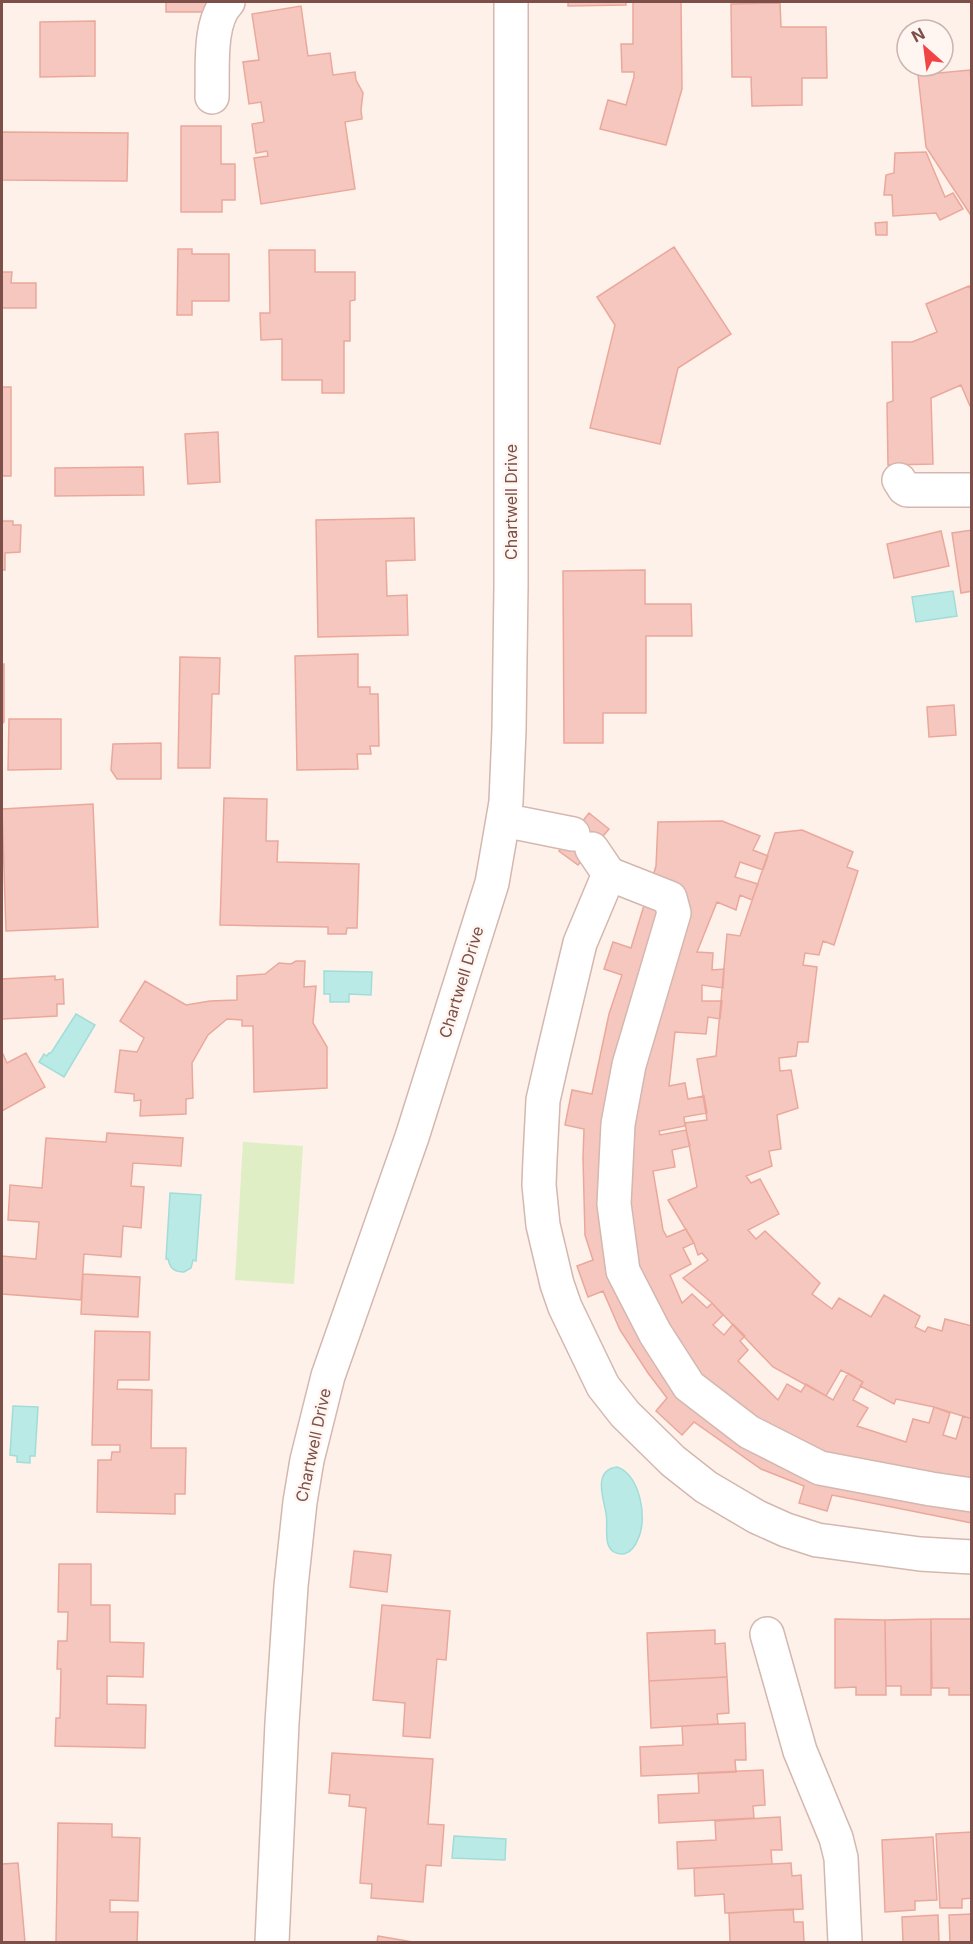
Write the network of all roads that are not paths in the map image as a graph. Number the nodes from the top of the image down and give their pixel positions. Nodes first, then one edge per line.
1 (228, 2) edge
2 (511, 2) edge
3 (212, 97) dead end
4 (899, 480) dead end
5 (972, 490) edge
6 (503, 820) junction
7 (591, 852) junction
8 (972, 1495) edge
9 (972, 1557) edge
10 (767, 1634) dead end
11 (272, 1942) edge
12 (845, 1942) edge

1 - 3 street
2 - 6 street, Chartwell Drive
4 - 5 street
6 - 7 street
6 - 11 street, Chartwell Drive
7 - 8 street
7 - 9 street
10 - 12 street

